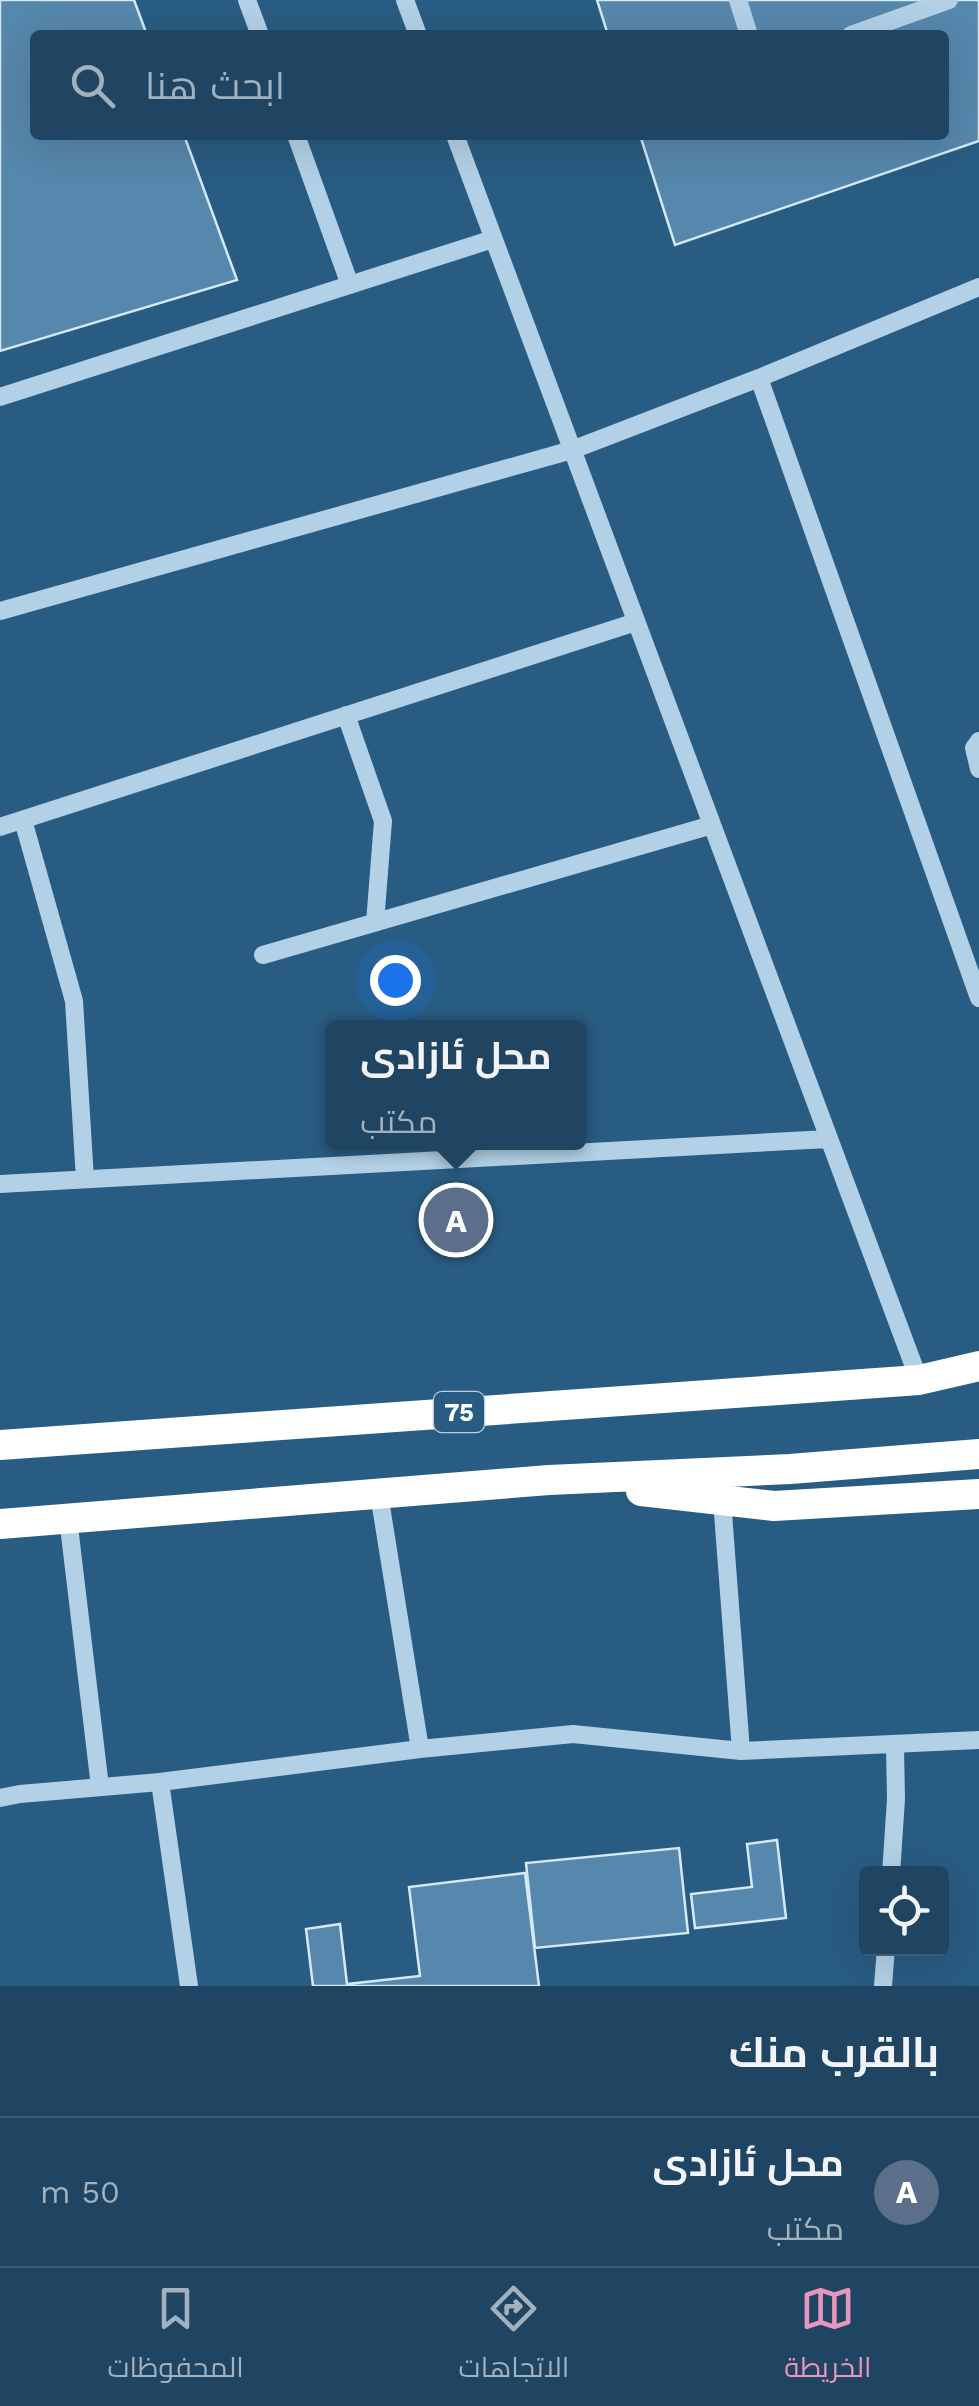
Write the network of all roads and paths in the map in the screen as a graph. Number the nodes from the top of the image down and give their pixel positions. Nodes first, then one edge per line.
1 (247, 0) edge
2 (404, 0) edge
3 (738, 0) edge
4 (949, 0) edge
5 (258, 30) edge
6 (416, 30) edge
7 (747, 30) edge
8 (865, 30) edge
9 (298, 140) edge
10 (457, 140) edge
11 (494, 239) junction
12 (350, 285) junction
13 (979, 286) edge
14 (759, 378) junction
15 (0, 397) edge
16 (572, 450) junction
17 (0, 611) edge
18 (636, 622) junction
19 (346, 715) junction
20 (979, 741) edge
21 (979, 769) edge
22 (24, 820) junction
23 (712, 825) junction
24 (0, 827) edge
25 (376, 922) junction
26 (262, 956) dead end
27 (979, 998) edge
28 (828, 1139) junction
29 (84, 1179) junction
30 (0, 1184) edge
31 (979, 1366) edge
32 (979, 1377) edge
33 (919, 1380) junction
34 (0, 1446) edge
35 (979, 1454) edge
36 (549, 1480) junction
37 (379, 1494) junction
38 (979, 1494) edge
39 (722, 1500) junction
40 (68, 1518) junction
41 (0, 1524) edge
42 (979, 1740) edge
43 (896, 1746) junction
44 (420, 1749) junction
45 (741, 1751) junction
46 (160, 1782) junction
47 (100, 1787) junction
48 (0, 1798) edge
49 (892, 1866) edge
50 (885, 1956) edge
51 (189, 1986) edge
52 (883, 1986) edge

1 - 5 street
2 - 6 street
3 - 7 street
4 - 8 street
9 - 12 street
10 - 11 street
11 - 12 street
11 - 16 street
12 - 15 street
13 - 14 street
14 - 16 street
14 - 27 street
16 - 17 street
16 - 18 street
18 - 19 street
18 - 23 street
19 - 22 street
19 - 25 street
20 - 21 street
22 - 24 street
22 - 29 street
23 - 25 street
23 - 28 street
25 - 26 street
28 - 29 street
28 - 33 street
29 - 30 street
31 - 33 highway
32 - 33 highway
33 - 34 highway, 75
35 - 36 highway
36 - 37 highway
36 - 39 highway
37 - 40 highway
37 - 44 street
38 - 39 highway
39 - 45 street
40 - 41 highway
40 - 47 street
42 - 43 street
43 - 45 street
43 - 49 street
44 - 45 street
44 - 46 street
46 - 47 street
46 - 51 street
47 - 48 street
50 - 52 street

